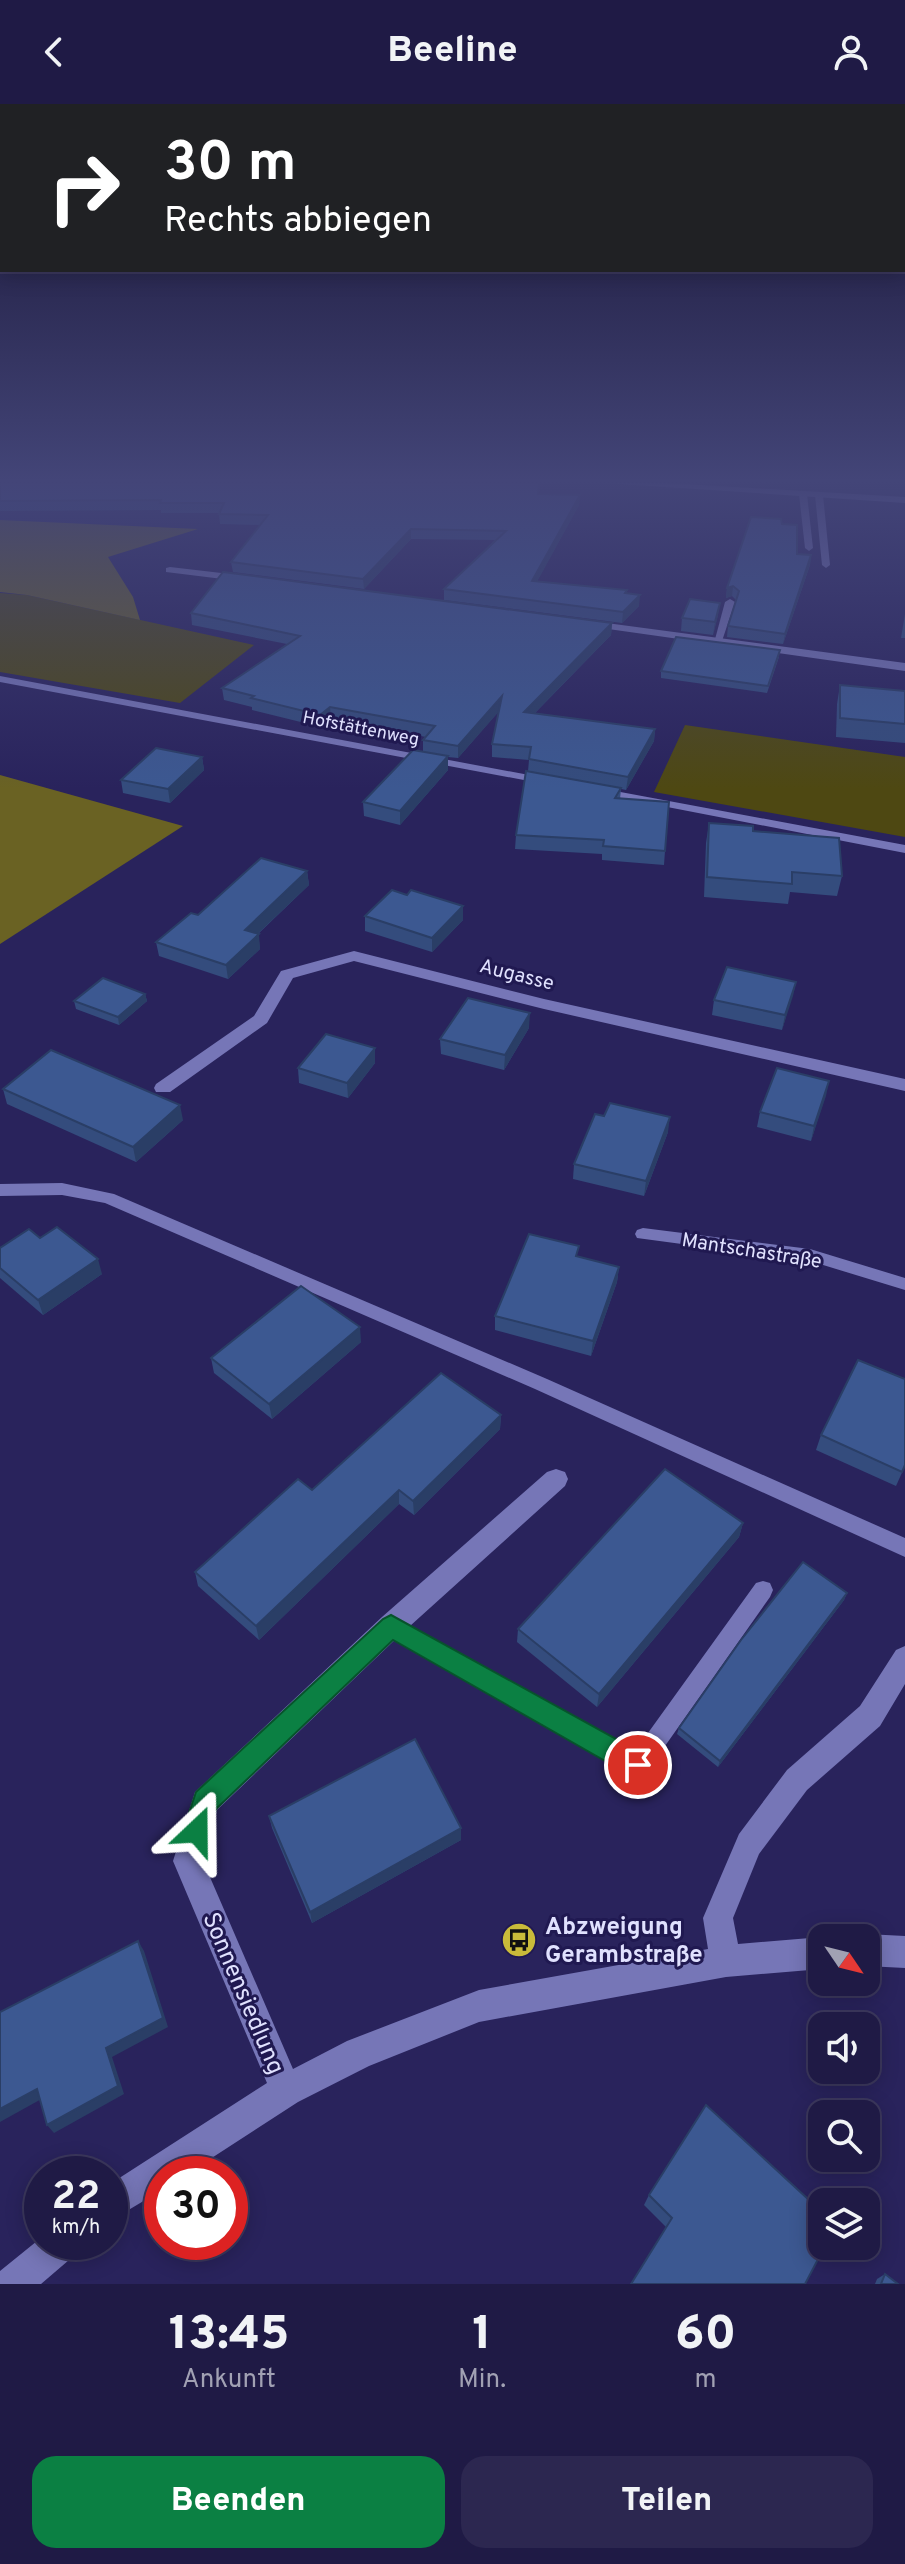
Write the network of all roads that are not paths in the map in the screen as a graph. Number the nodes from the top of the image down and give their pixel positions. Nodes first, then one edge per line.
1 (730, 602) edge
2 (563, 620) edge
3 (717, 641) junction
4 (905, 667) edge
5 (0, 679) edge
6 (562, 784) edge
7 (593, 790) edge
8 (905, 849) edge
9 (905, 1085) edge
10 (163, 1088) dead end
11 (0, 1190) edge
12 (643, 1234) dead end
13 (905, 1284) edge
14 (556, 1479) dead end
15 (905, 1548) edge
16 (763, 1590) dead end
17 (391, 1626) junction
18 (905, 1659) edge
19 (880, 1951) edge
20 (905, 1952) edge
21 (808, 1954) edge
22 (726, 1961) junction
23 (286, 2090) junction
24 (128, 2192) edge
25 (42, 2260) edge
26 (13, 2284) edge

1 - 3 lane
2 - 3 street
3 - 4 street
5 - 6 lane, Hofstättenweg
7 - 8 lane
9 - 10 street, Augasse
11 - 15 lane
12 - 13 lane, Mantschastraße
14 - 17 street, Sonnensiedlung
16 - 17 lane
17 - 23 street, Sonnensiedlung
18 - 22 street
19 - 20 street
21 - 22 street
22 - 23 street
23 - 24 street
25 - 26 street

